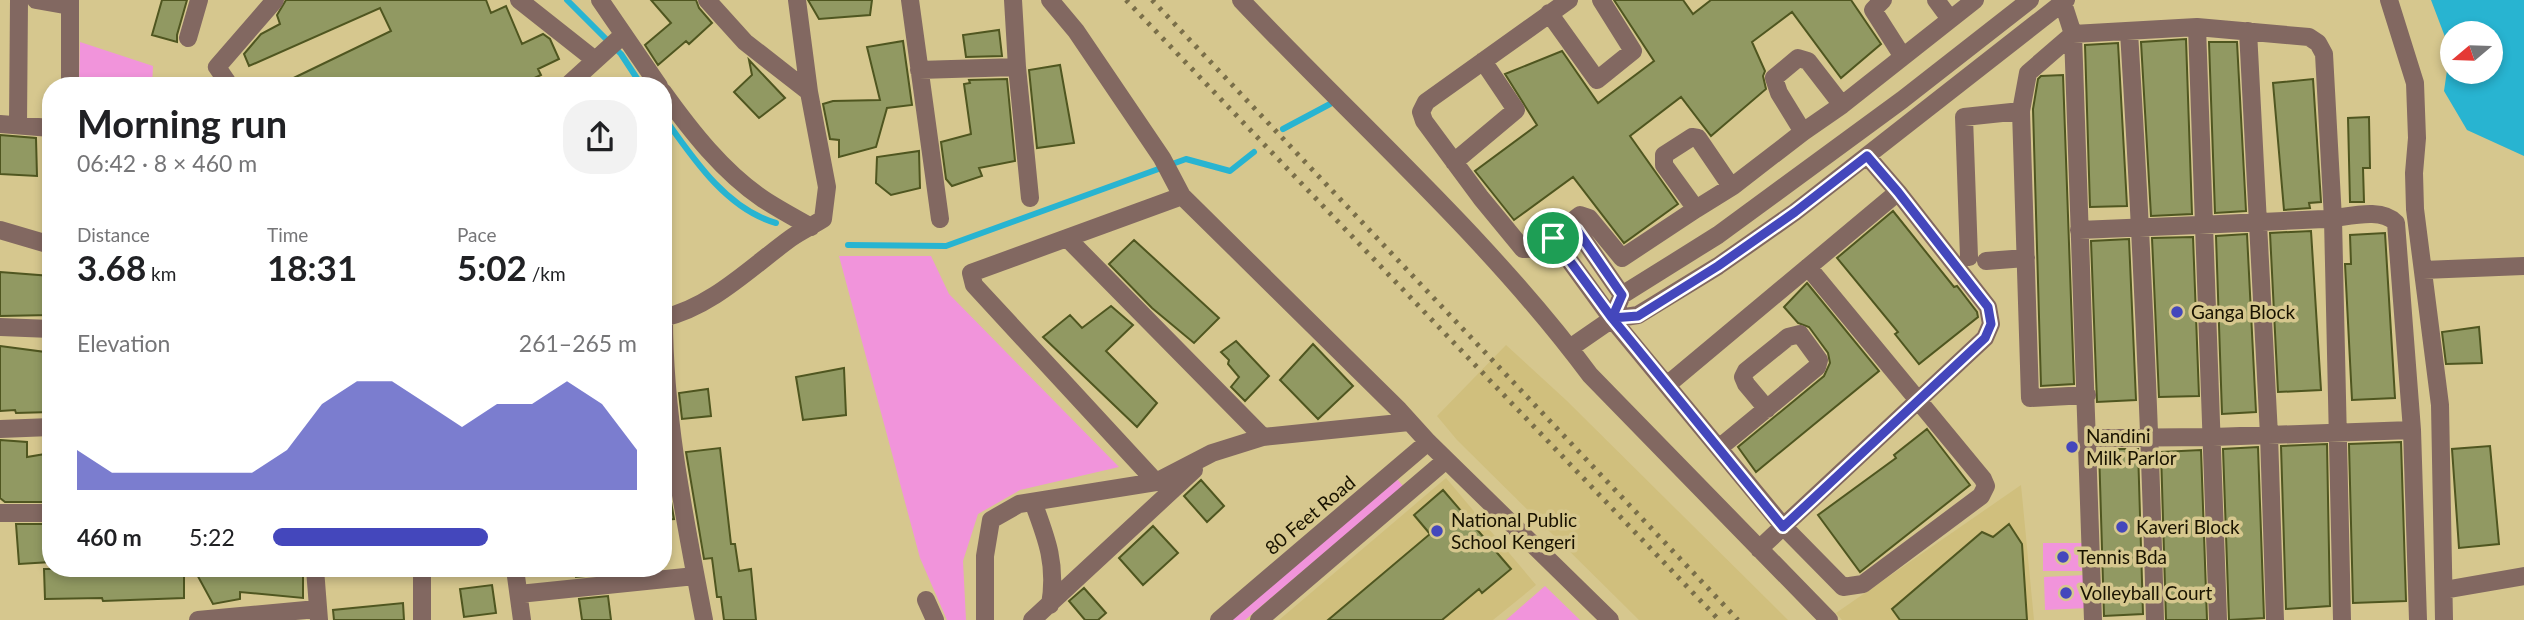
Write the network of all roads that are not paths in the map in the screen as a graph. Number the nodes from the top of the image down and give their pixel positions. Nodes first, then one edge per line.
1 (19, 0) edge
2 (36, 0) edge
3 (199, 0) edge
4 (275, 0) edge
5 (519, 0) edge
6 (600, 0) edge
7 (707, 0) edge
8 (797, 0) edge
9 (910, 0) edge
10 (1013, 0) edge
11 (1050, 0) edge
12 (1241, 0) edge
13 (1569, 0) edge
14 (1601, 0) edge
15 (1883, 0) edge
16 (1936, 0) edge
17 (1975, 0) edge
18 (2030, 0) edge
19 (2389, 0) edge
20 (2064, 1) edge
21 (70, 3) edge
22 (1549, 13) junction
23 (1950, 19) junction
24 (2197, 27) junction
25 (2129, 32) junction
26 (2248, 32) junction
27 (2073, 34) junction
28 (188, 38) dead end
29 (618, 40) junction
30 (1903, 57) junction
31 (592, 58) junction
32 (1483, 61) junction
33 (1017, 67) junction
34 (919, 70) junction
35 (70, 77) edge
36 (224, 77) edge
37 (565, 77) edge
38 (575, 77) edge
39 (651, 77) edge
40 (809, 92) junction
41 (672, 104) edge
42 (1842, 105) junction
43 (2021, 111) junction
44 (9, 124) edge
45 (42, 127) edge
46 (1803, 132) junction
47 (1867, 156) junction
48 (1454, 162) junction
49 (1733, 186) junction
50 (1898, 192) junction
51 (1182, 196) junction
52 (1030, 198) dead end
53 (1696, 209) junction
54 (940, 219) dead end
55 (2333, 219) junction
56 (1569, 223) junction
57 (2258, 223) junction
58 (2203, 225) junction
59 (811, 227) junction
60 (2141, 228) junction
61 (0, 230) edge
62 (2079, 230) junction
63 (1067, 238) junction
64 (1553, 238) junction
65 (42, 242) edge
66 (2026, 258) junction
67 (2524, 265) edge
68 (1808, 267) junction
69 (2423, 270) junction
70 (1622, 295) junction
71 (672, 316) edge
72 (1612, 318) junction
73 (0, 327) edge
74 (42, 329) edge
75 (1570, 348) junction
76 (1667, 385) junction
77 (2087, 395) junction
78 (1918, 401) junction
79 (1766, 409) dead end
80 (1409, 422) junction
81 (42, 427) edge
82 (0, 429) edge
83 (2412, 430) junction
84 (2336, 432) junction
85 (2269, 435) junction
86 (1263, 437) junction
87 (2151, 437) junction
88 (2213, 437) junction
89 (2088, 438) junction
90 (1428, 442) junction
91 (1718, 448) junction
92 (1212, 453) junction
93 (1446, 460) junction
94 (672, 467) edge
95 (1156, 482) junction
96 (1032, 502) junction
97 (0, 513) edge
98 (42, 513) edge
99 (1783, 527) junction
100 (1759, 549) junction
101 (695, 576) junction
102 (2524, 576) edge
103 (316, 577) edge
104 (422, 577) edge
105 (516, 577) edge
106 (2444, 590) junction
107 (519, 594) junction
108 (926, 600) dead end
109 (1050, 605) junction
110 (318, 614) edge
111 (198, 620) edge
112 (422, 620) edge
113 (522, 620) edge
114 (704, 620) edge
115 (935, 620) edge
116 (985, 620) edge
117 (1031, 620) edge
118 (1219, 620) edge
119 (1259, 620) edge
120 (1610, 620) edge
121 (1829, 620) edge
122 (2093, 620) edge
123 (2155, 620) edge
124 (2218, 620) edge
125 (2275, 620) edge
126 (2342, 620) edge
127 (2418, 620) edge
128 (2444, 620) edge

1 - 44 street
2 - 21 street
3 - 28 street
4 - 36 street
5 - 31 street
6 - 29 street
7 - 40 street
8 - 40 street
9 - 34 street
10 - 33 street
11 - 51 street
12 - 75 street
13 - 22 street
14 - 22 street
15 - 30 street
16 - 23 street
17 - 23 street
18 - 70 street
19 - 69 street
20 - 27 street
20 - 47 street
21 - 35 street
22 - 32 street
23 - 30 street
24 - 25 street
24 - 26 street
24 - 58 street
25 - 27 street
25 - 60 street
26 - 55 street
26 - 57 street
27 - 43 street
27 - 62 street
29 - 31 street
29 - 39 street
30 - 42 street
31 - 37 street
31 - 38 street
32 - 48 street
32 - 48 street
33 - 34 street
33 - 52 street
34 - 54 street
40 - 59 street
41 - 59 street
42 - 46 street
42 - 46 street
43 - 66 street
43 - 66 street
44 - 45 street
46 - 49 street
47 - 50 street
47 - 72 street
48 - 64 street
49 - 53 street
49 - 53 street
50 - 68 street
50 - 78 street
51 - 63 street
51 - 80 street
53 - 56 street
55 - 57 street
55 - 83 street
55 - 84 street
56 - 64 street
56 - 70 street
57 - 58 street
57 - 85 street
58 - 60 street
58 - 88 street
59 - 71 street
60 - 62 street
60 - 87 street
61 - 65 street
62 - 77 street
63 - 86 street
63 - 95 street
64 - 72 street
66 - 77 street
67 - 69 street
68 - 76 street
68 - 78 street
69 - 106 street
70 - 72 street
72 - 75 street
72 - 76 street
73 - 74 street
75 - 100 street
76 - 91 street
77 - 89 street
78 - 99 street
78 - 99 street
79 - 91 street
80 - 86 street
80 - 90 street
81 - 82 street
83 - 84 street
83 - 127 street
84 - 85 street
84 - 126 street
85 - 88 street
85 - 125 street
86 - 92 street
87 - 88 street
87 - 89 street
87 - 123 street
88 - 124 street
89 - 122 street
90 - 93 street
90 - 118 street, 80 Feet Road
91 - 99 street
92 - 95 street
92 - 109 street
93 - 119 street
93 - 120 street
94 - 101 street
95 - 96 street
96 - 109 street
96 - 116 street
97 - 98 street
99 - 100 street
100 - 121 street
101 - 107 street
101 - 114 street
102 - 106 street
103 - 110 street
104 - 112 street
105 - 107 street
106 - 128 street
107 - 113 street
108 - 115 street
109 - 117 street
110 - 111 street

